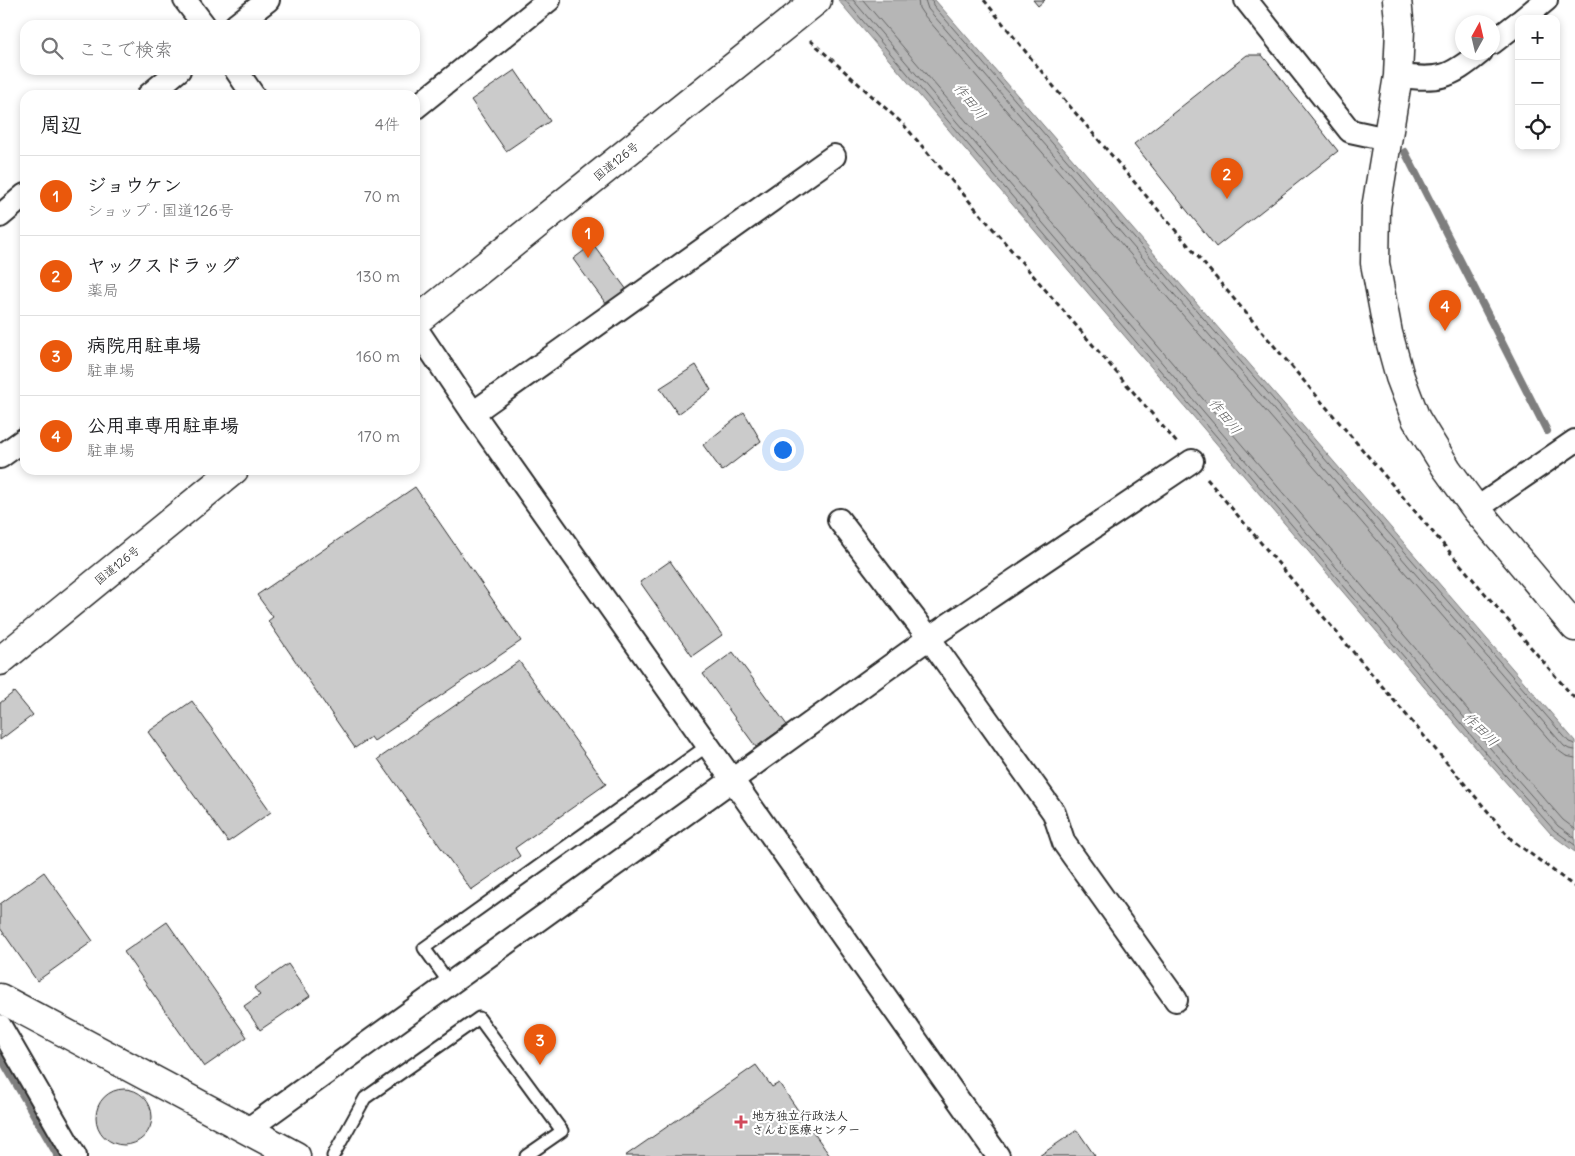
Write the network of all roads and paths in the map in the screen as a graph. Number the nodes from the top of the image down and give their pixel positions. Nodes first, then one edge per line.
1 (185, 0) edge
2 (268, 0) edge
3 (549, 0) edge
4 (816, 0) edge
5 (984, 0) edge
6 (1246, 0) edge
7 (1397, 0) edge
8 (1546, 0) edge
9 (1528, 15) edge
10 (200, 20) edge
11 (242, 20) edge
12 (1515, 25) edge
13 (1500, 37) edge
14 (1471, 60) edge
15 (174, 75) edge
16 (239, 75) edge
17 (1398, 76) junction
18 (155, 90) edge
19 (250, 90) edge
20 (420, 104) edge
21 (1387, 139) junction
22 (834, 156) dead end
23 (20, 199) edge
24 (0, 216) edge
25 (420, 318) edge
26 (420, 335) edge
27 (472, 413) junction
28 (1575, 441) edge
29 (20, 443) edge
30 (0, 457) edge
31 (1192, 461) dead end
32 (228, 475) edge
33 (1476, 509) junction
34 (839, 520) dead end
35 (1575, 627) edge
36 (929, 638) junction
37 (0, 661) edge
38 (1575, 699) edge
39 (707, 746) junction
40 (732, 781) junction
41 (450, 984) junction
42 (0, 998) edge
43 (1176, 1000) dead end
44 (0, 1026) edge
45 (247, 1130) junction
46 (75, 1156) edge
47 (296, 1156) edge
48 (333, 1156) edge
49 (526, 1156) edge
50 (998, 1156) edge

1 - 10 street
2 - 11 street
3 - 20 street
4 - 25 main road, 国道126号
5 - 38 path
6 - 21 street
7 - 17 main road
8 - 9 street
12 - 13 street
14 - 17 street
15 - 18 street
16 - 19 street
17 - 21 main road
21 - 33 main road
22 - 27 street
23 - 24 street
26 - 27 street
27 - 39 street
28 - 33 street
29 - 30 street
31 - 36 street
32 - 37 main road, 国道126号
33 - 35 main road
34 - 36 street
36 - 40 street
36 - 43 street
39 - 40 street
39 - 41 lane
40 - 41 street
40 - 50 street
41 - 45 street
42 - 45 main road
44 - 46 street
45 - 47 main road
48 - 49 lane

